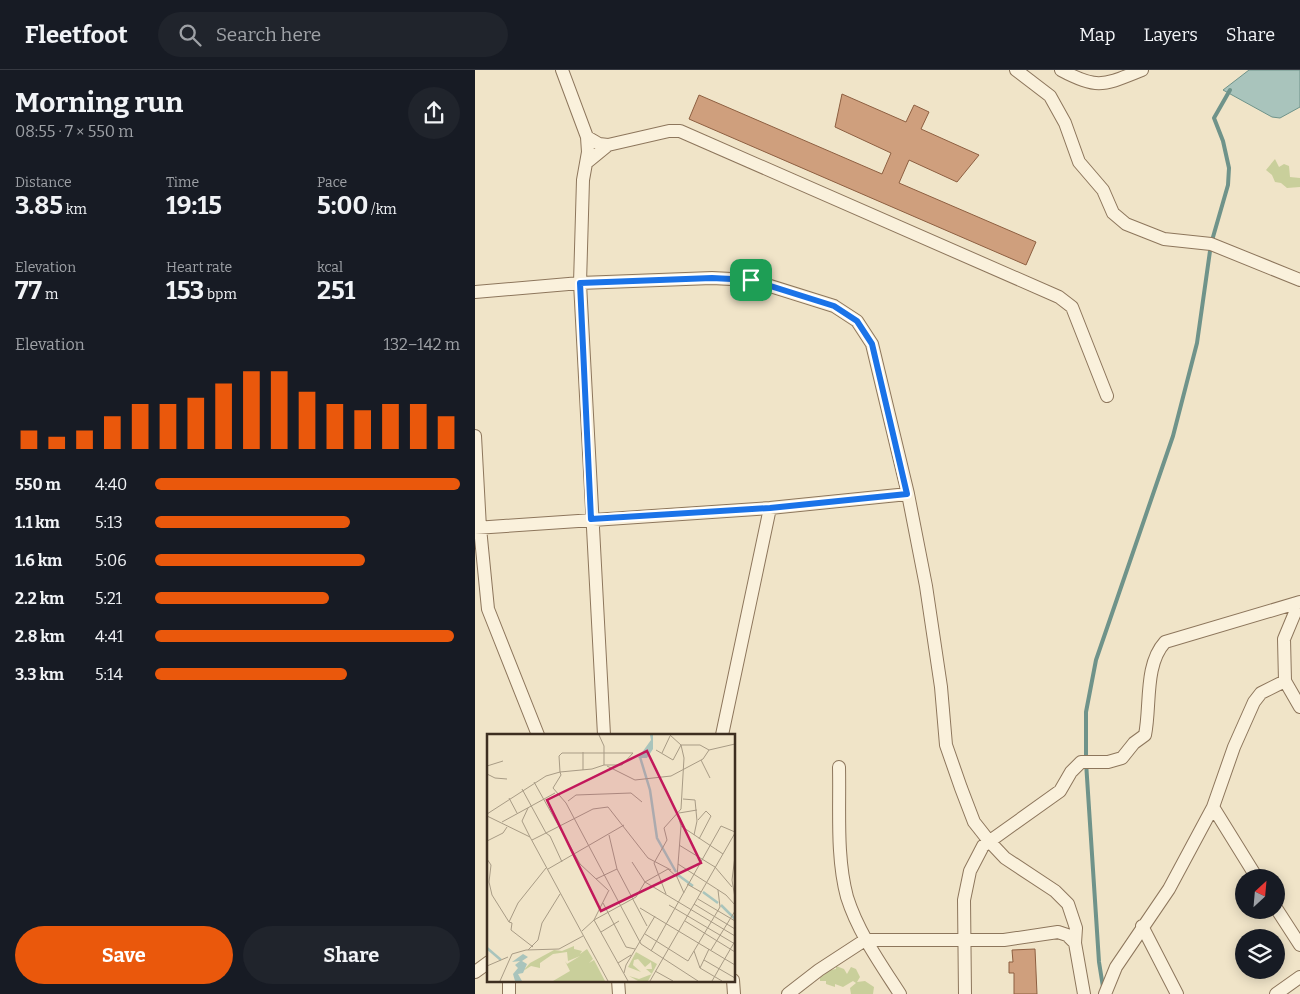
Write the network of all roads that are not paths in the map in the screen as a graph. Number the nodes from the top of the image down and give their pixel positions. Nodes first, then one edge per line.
1 (562, 70) edge
2 (1016, 70) edge
3 (1061, 70) edge
4 (1142, 70) edge
5 (587, 137) junction
6 (608, 145) junction
7 (586, 163) junction
8 (1300, 280) edge
9 (580, 283) junction
10 (475, 292) edge
11 (1107, 396) dead end
12 (475, 436) edge
13 (907, 494) junction
14 (770, 508) junction
15 (591, 519) junction
16 (478, 528) edge
17 (1300, 602) edge
18 (1285, 681) junction
19 (1300, 707) edge
20 (538, 734) edge
21 (604, 734) edge
22 (722, 734) edge
23 (839, 767) dead end
24 (1213, 807) junction
25 (989, 841) junction
26 (1251, 869) edge
27 (1283, 919) edge
28 (1143, 926) junction
29 (965, 939) junction
30 (865, 940) junction
31 (1075, 943) junction
32 (1300, 945) edge
33 (487, 963) edge
34 (475, 972) edge
35 (1300, 977) edge
36 (788, 994) edge
37 (900, 994) edge
38 (965, 994) edge
39 (1084, 994) edge
40 (1105, 994) edge
41 (1177, 994) edge
42 (1276, 994) edge

1 - 5 street
2 - 8 street
3 - 4 street
5 - 6 street
5 - 7 street
6 - 7 street
6 - 11 street
7 - 9 street
9 - 10 street
9 - 13 street
9 - 15 street
12 - 16 street
13 - 14 street
13 - 25 street
14 - 15 street
14 - 22 street
15 - 16 street
15 - 21 street
16 - 20 street
17 - 18 street
17 - 25 street
18 - 19 street
18 - 24 street
23 - 30 street
24 - 26 street
24 - 28 street
25 - 29 street
25 - 31 street
27 - 32 street
28 - 40 street
28 - 41 street
29 - 30 street
29 - 31 street
29 - 38 street
30 - 36 street
30 - 37 street
31 - 39 street
33 - 34 street
35 - 42 street

